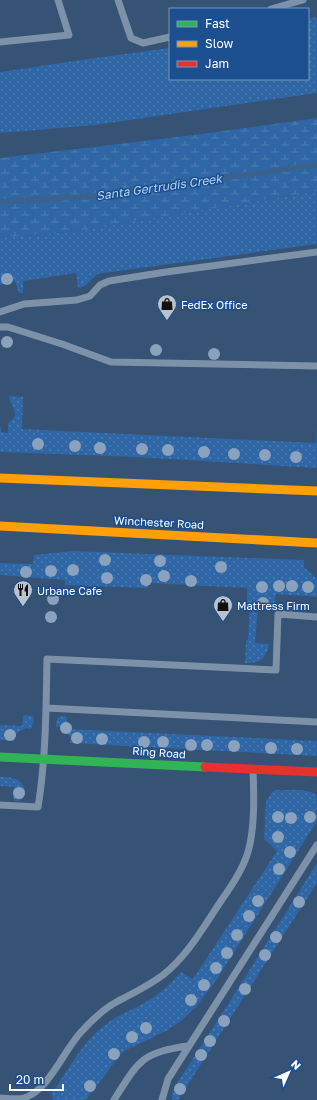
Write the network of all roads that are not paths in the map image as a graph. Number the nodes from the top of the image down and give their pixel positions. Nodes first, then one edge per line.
1 (58, 0) edge
2 (118, 0) edge
3 (303, 0) edge
4 (275, 8) edge
5 (169, 37) edge
6 (0, 42) edge
7 (317, 252) edge
8 (0, 312) edge
9 (0, 327) edge
10 (317, 366) edge
11 (0, 478) edge
12 (317, 491) edge
13 (0, 526) edge
14 (317, 543) edge
15 (317, 617) edge
16 (46, 708) junction
17 (317, 722) edge
18 (0, 757) edge
19 (44, 759) junction
20 (253, 769) junction
21 (317, 772) edge
22 (0, 805) edge
23 (317, 845) edge
24 (188, 1046) junction
25 (0, 1098) edge
26 (114, 1100) edge
27 (162, 1100) edge

1 - 6 lane
2 - 5 lane
3 - 4 lane
7 - 8 lane
9 - 10 lane
11 - 12 main road
13 - 14 main road, Winchester Road
15 - 16 lane
16 - 17 lane
16 - 19 lane
18 - 19 main road, Ring Road
19 - 20 main road, Ring Road
19 - 22 lane
20 - 21 main road, Ring Road
20 - 25 lane
23 - 24 lane
24 - 26 lane
24 - 27 lane

